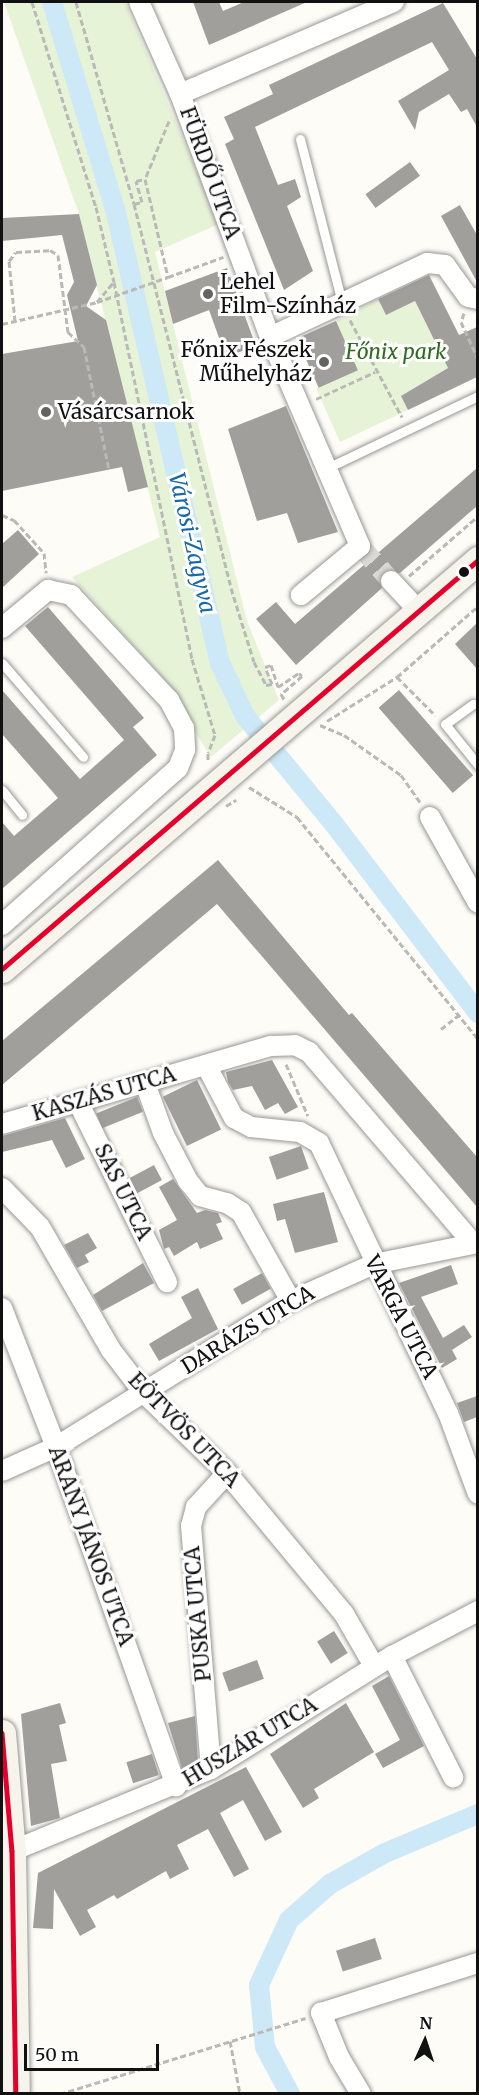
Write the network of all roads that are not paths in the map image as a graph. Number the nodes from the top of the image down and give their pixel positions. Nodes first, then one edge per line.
1 (139, 2) edge
2 (394, 2) edge
3 (180, 94) junction
4 (300, 139) dead end
5 (473, 298) edge
6 (342, 302) junction
7 (270, 337) junction
8 (477, 396) edge
9 (327, 468) junction
10 (477, 560) edge
11 (393, 584) tunnel mouth
12 (301, 595) dead end
13 (419, 611) junction
14 (2, 628) edge
15 (2, 663) edge
16 (473, 704) dead end
17 (83, 757) dead end
18 (477, 765) edge
19 (2, 790) edge
20 (22, 815) dead end
21 (430, 817) road end
22 (471, 881) edge
23 (477, 903) edge
24 (2, 925) edge
25 (2, 969) edge
26 (206, 1065) junction
27 (145, 1083) junction
28 (78, 1102) junction
29 (2, 1124) edge
30 (2, 1188) edge
31 (475, 1243) edge
32 (374, 1264) junction
33 (167, 1282) dead end
34 (291, 1301) junction
35 (2, 1308) edge
36 (144, 1393) junction
37 (56, 1447) junction
38 (2, 1471) edge
39 (227, 1473) junction
40 (477, 1494) edge
41 (477, 1611) edge
42 (392, 1656) junction
43 (374, 1666) junction
44 (2, 1734) edge
45 (211, 1769) junction
46 (453, 1777) dead end
47 (176, 1786) junction
48 (12, 1851) junction
49 (477, 1963) edge
50 (9, 2058) edge
51 (16, 2094) edge
52 (361, 2094) edge

1 - 3 street, FÜRDŐ UTCA
2 - 3 street
3 - 7 street, FÜRDŐ UTCA
4 - 6 lane
5 - 6 street
6 - 7 street
7 - 9 street, FÜRDŐ UTCA
8 - 9 lane
9 - 12 street, FÜRDŐ UTCA
10 - 13 street
11 - 13 street
13 - 25 street
14 - 24 street
15 - 17 lane
16 - 18 lane
19 - 20 lane
21 - 22 street
22 - 23 street
26 - 27 street, KASZÁS UTCA
26 - 31 street, KASZÁS UTCA
26 - 32 street, VARGA UTCA
27 - 28 street, KASZÁS UTCA
27 - 34 street
28 - 29 street, KASZÁS UTCA
28 - 33 street, SAS UTCA
30 - 36 street, EÖTVÖS UTCA
31 - 32 street, DARÁZS UTCA
32 - 34 street, DARÁZS UTCA
32 - 40 street, VARGA UTCA
34 - 36 street, DARÁZS UTCA
35 - 37 street, ARANY JÁNOS UTCA
36 - 37 street, DARÁZS UTCA
36 - 39 street, EÖTVÖS UTCA
37 - 38 street, DARÁZS UTCA
37 - 47 street, ARANY JÁNOS UTCA
39 - 43 street, EÖTVÖS UTCA
39 - 45 street, PUSKA UTCA
41 - 42 street, HUSZÁR UTCA
42 - 43 street, HUSZÁR UTCA
42 - 46 street
43 - 45 street, HUSZÁR UTCA
44 - 48 street
45 - 47 street, HUSZÁR UTCA
47 - 48 street, HUSZÁR UTCA
48 - 50 street
49 - 52 street
50 - 51 street

